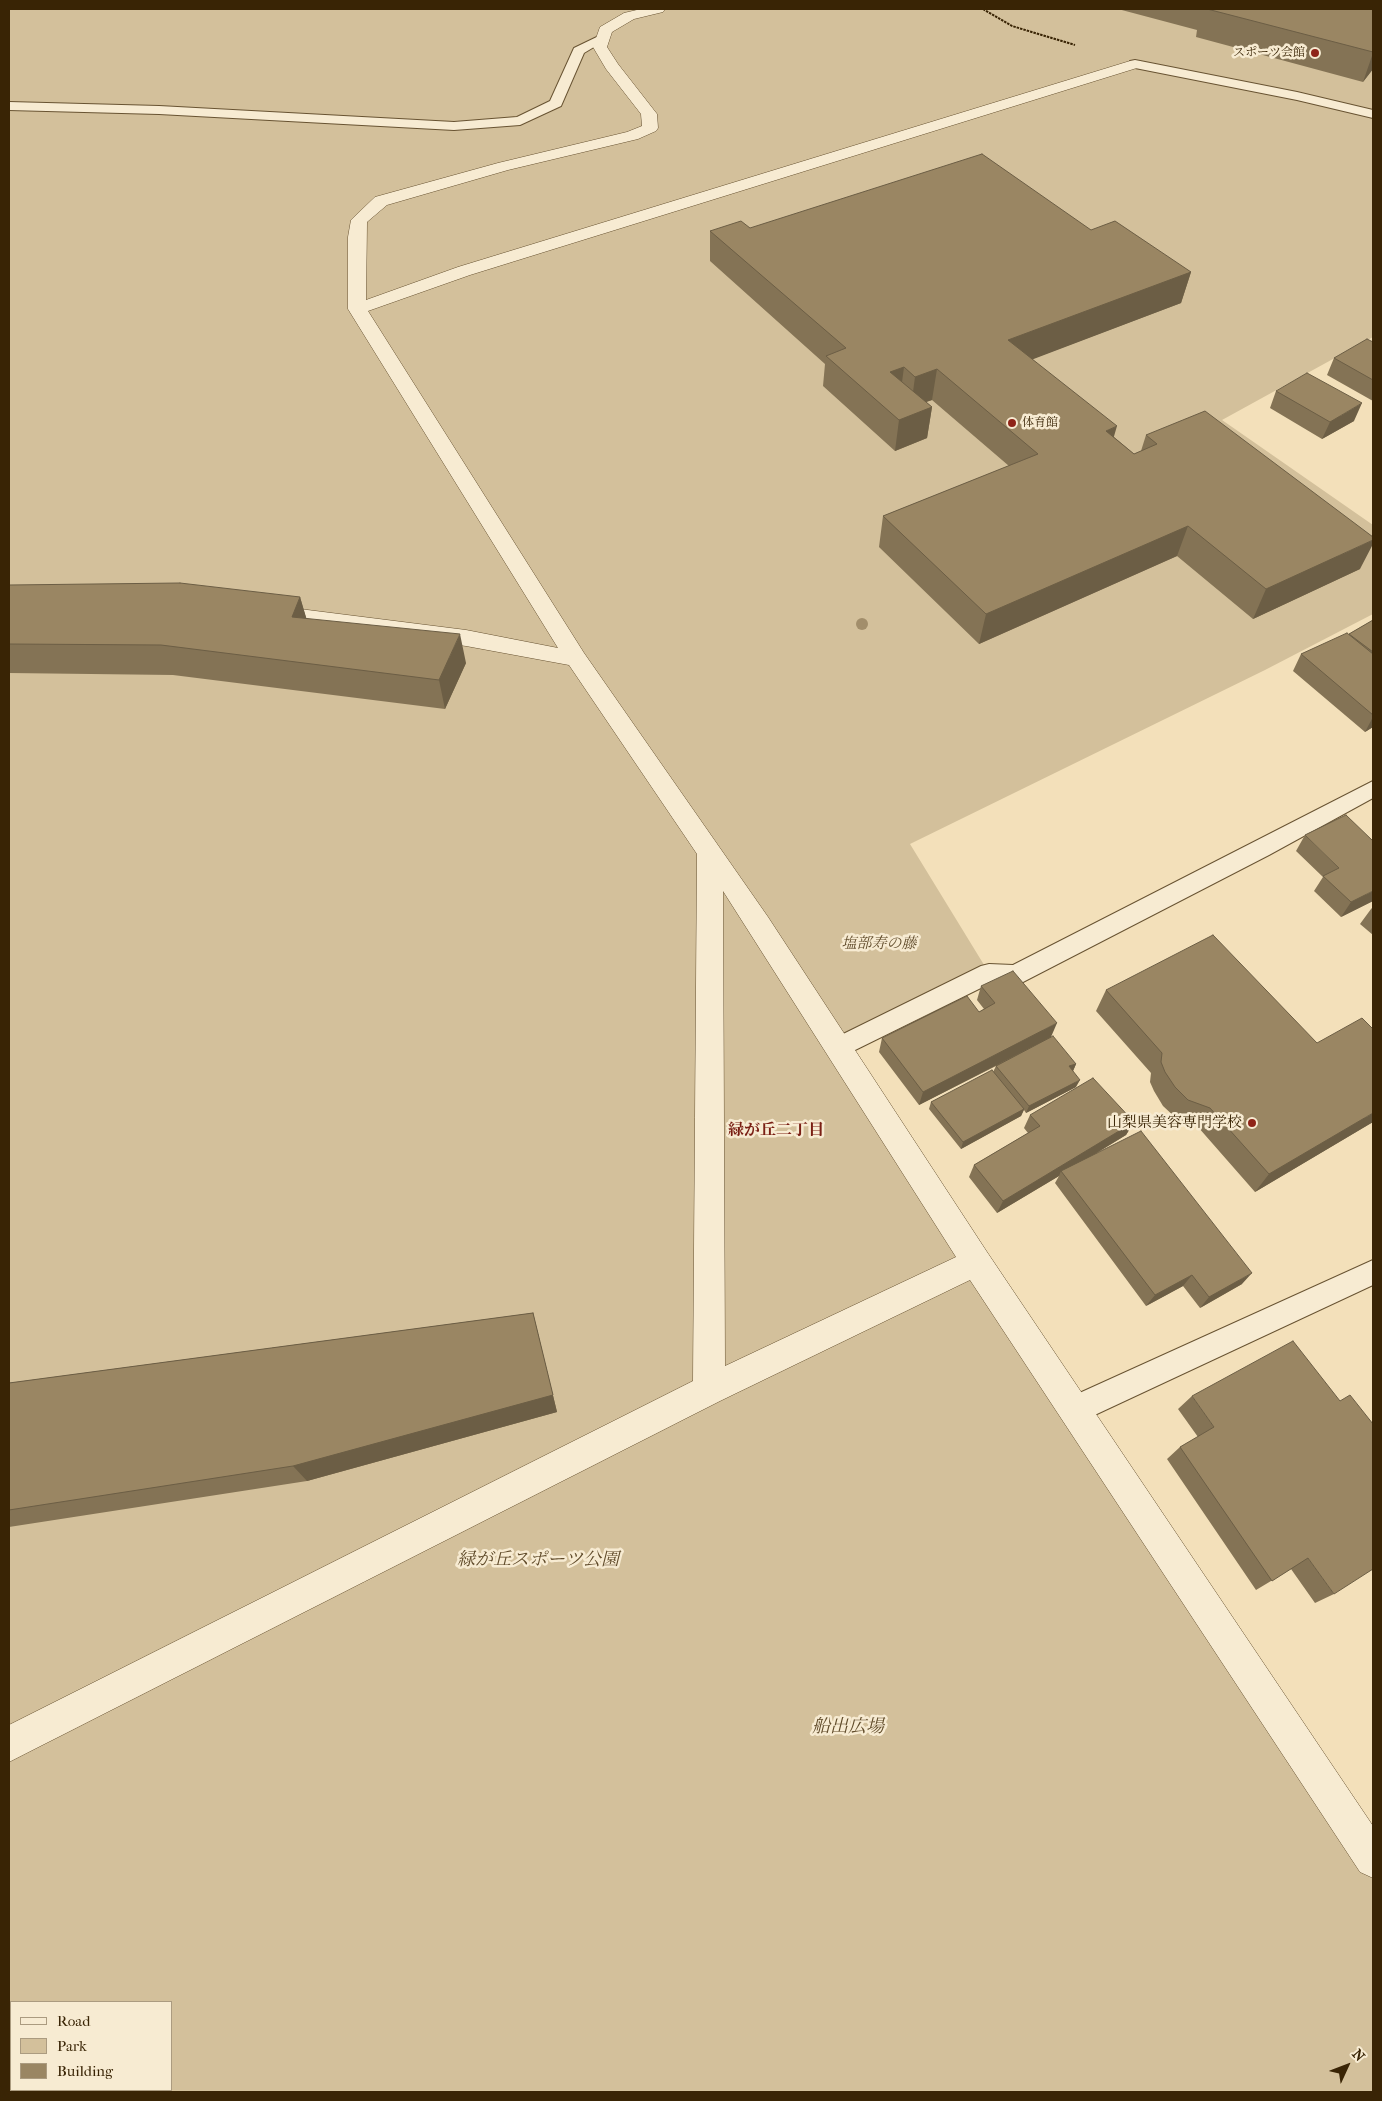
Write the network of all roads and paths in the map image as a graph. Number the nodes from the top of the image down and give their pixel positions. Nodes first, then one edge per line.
1 (658, 9) edge
2 (984, 9) edge
3 (603, 38) junction
4 (1135, 64) junction
5 (9, 106) edge
6 (1373, 114) edge
7 (357, 309) junction
8 (252, 610) edge
9 (576, 659) junction
10 (1373, 789) edge
11 (710, 854) junction
12 (837, 1048) junction
13 (976, 1262) junction
14 (1373, 1272) edge
15 (709, 1390) junction
16 (1074, 1410) junction
17 (18, 1736) edge
18 (1373, 1859) edge

1 - 3 street
2 - 4 path
3 - 5 lane
3 - 7 street
4 - 6 lane
4 - 7 street
7 - 9 street
8 - 9 street
9 - 11 street
10 - 12 lane
11 - 12 street
11 - 15 street
12 - 13 street
13 - 15 street
13 - 16 street
14 - 16 lane
15 - 17 street
16 - 18 street

